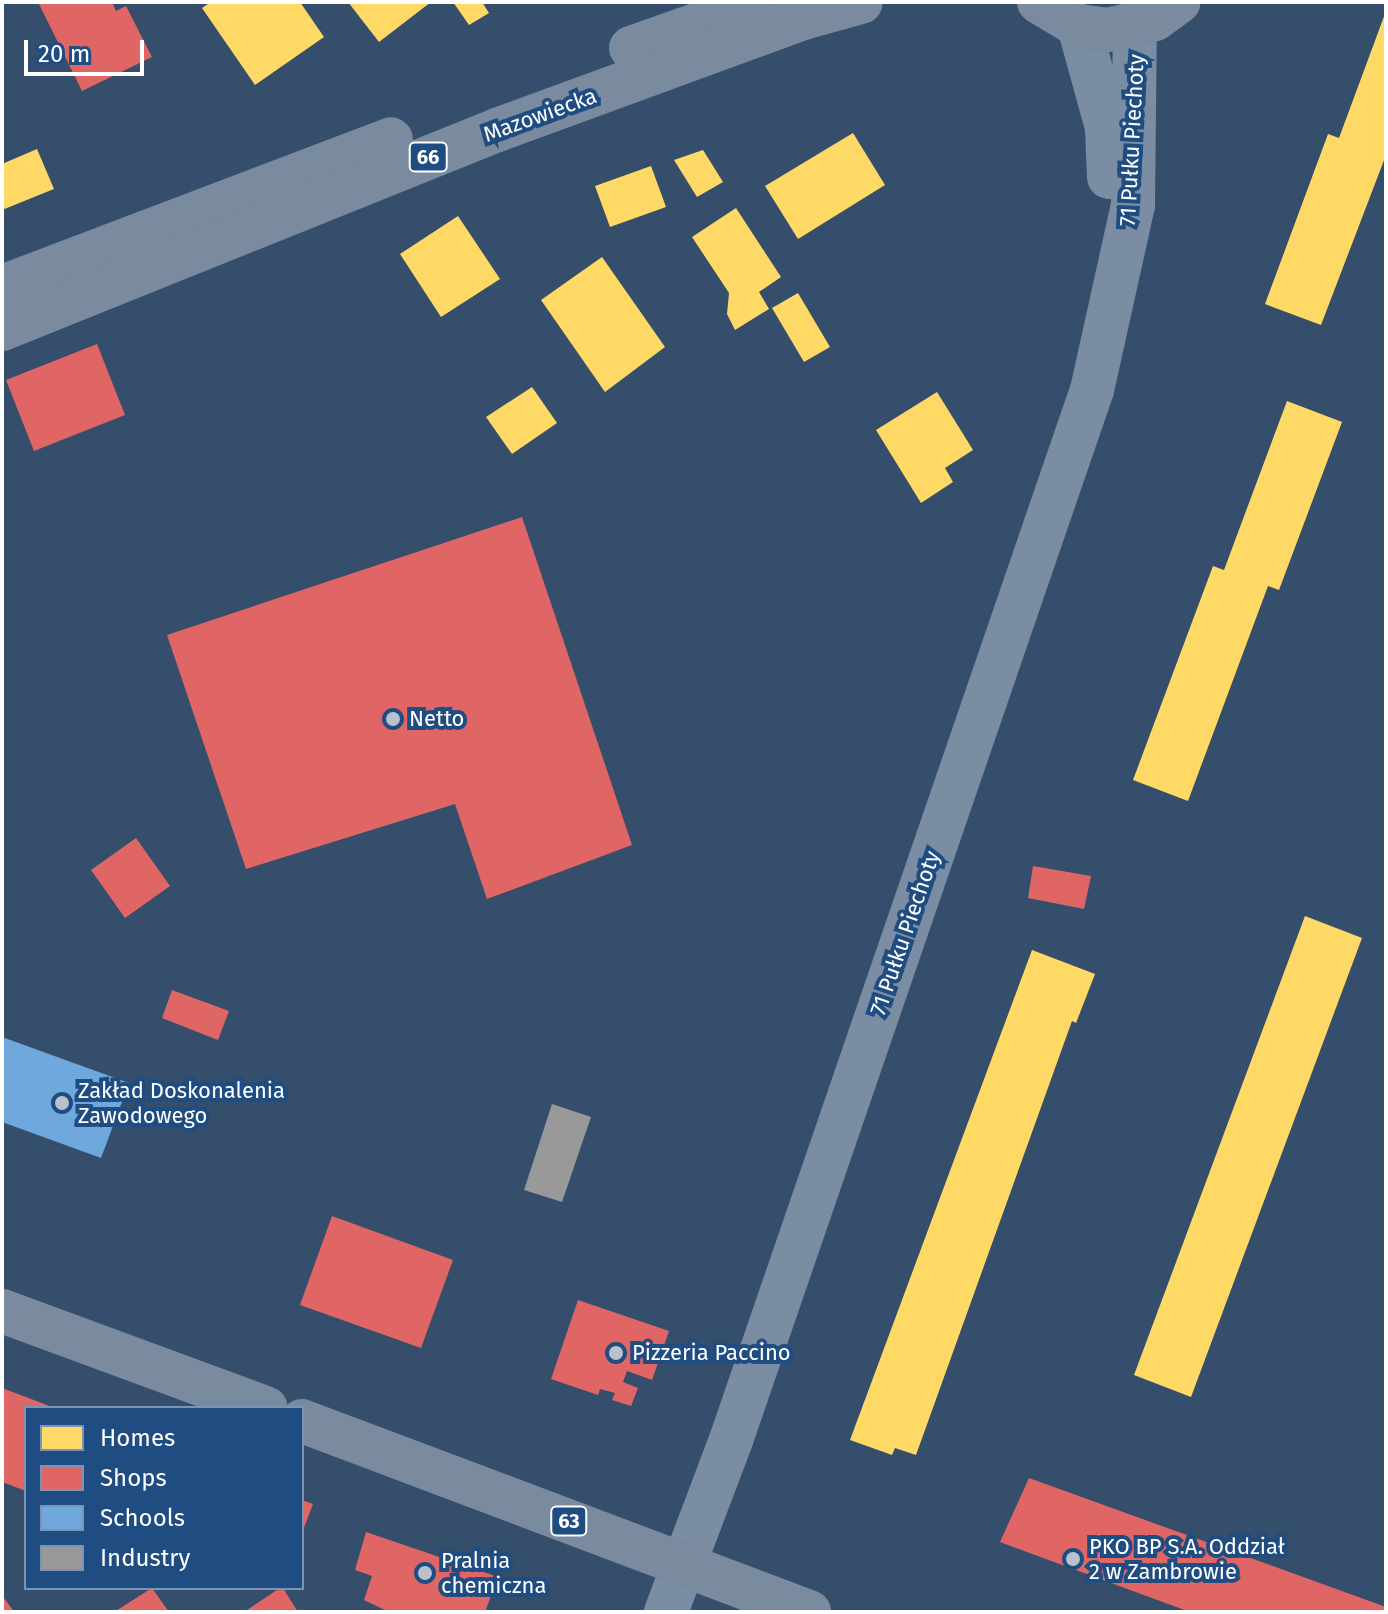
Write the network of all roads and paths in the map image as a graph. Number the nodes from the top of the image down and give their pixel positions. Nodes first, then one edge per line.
1 (761, 2) edge
2 (861, 2) edge
3 (1039, 2) edge
4 (1178, 2) edge
5 (1079, 26) junction
6 (1135, 27) junction
7 (2, 287) edge
8 (1113, 299) junction
9 (2, 329) edge
10 (2, 1311) edge
11 (261, 1406) edge
12 (304, 1422) edge
13 (684, 1564) junction
14 (666, 1612) edge
15 (809, 1612) edge

1 - 7 main road, Mazowiecka / 66
2 - 9 main road, Mazowiecka / 66
3 - 5 main road
4 - 6 main road
5 - 6 main road
5 - 8 street, 71 Pułku Piechoty
6 - 8 street, 71 Pułku Piechoty
8 - 13 street, 71 Pułku Piechoty
10 - 11 main road
12 - 13 main road, 63
13 - 14 street, 71 Pułku Piechoty
13 - 15 main road, 63

